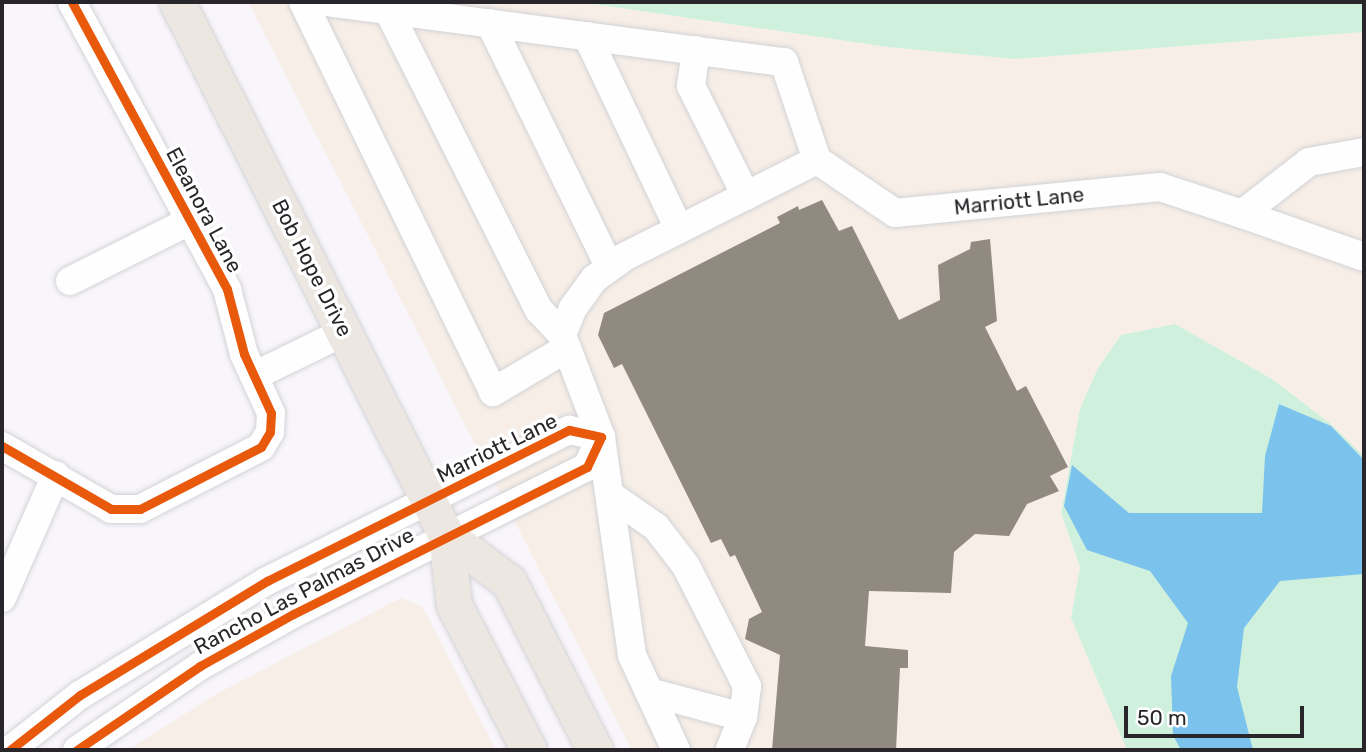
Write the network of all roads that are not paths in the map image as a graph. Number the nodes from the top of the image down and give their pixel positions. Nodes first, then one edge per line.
1 (72, 2) edge
2 (177, 2) edge
3 (303, 2) edge
4 (326, 2) edge
5 (388, 10) junction
6 (490, 23) junction
7 (587, 36) junction
8 (696, 50) junction
9 (1364, 152) edge
10 (817, 160) junction
11 (747, 196) junction
12 (1241, 214) junction
13 (192, 220) junction
14 (679, 229) junction
15 (1364, 257) edge
16 (610, 266) junction
17 (70, 281) dead end
18 (344, 331) junction
19 (565, 342) junction
20 (256, 375) junction
21 (601, 437) junction
22 (2, 446) edge
23 (57, 475) junction
24 (610, 495) junction
25 (428, 500) junction
26 (446, 535) junction
27 (2, 598) edge
28 (649, 692) junction
29 (743, 717) junction
30 (10, 750) edge
31 (77, 750) edge
32 (529, 750) edge
33 (595, 750) edge
34 (676, 750) edge
35 (730, 750) edge

1 - 13 street, Eleanora Lane
2 - 18 main road, Bob Hope Drive
3 - 19 street
4 - 5 street
5 - 6 street
5 - 19 street
6 - 7 street
6 - 16 street
7 - 8 street
7 - 14 street
8 - 10 street
8 - 11 street
9 - 12 street
10 - 11 street
10 - 12 street, Marriott Lane
11 - 14 street
12 - 15 street, Marriott Lane
13 - 17 street
13 - 20 street, Eleanora Lane
14 - 16 street
16 - 19 street
18 - 20 street
18 - 25 main road, Bob Hope Drive
19 - 21 street
20 - 23 street, Eleanora Lane
21 - 24 street
21 - 25 street, Marriott Lane
21 - 26 street
22 - 23 street, Eleanora Lane
23 - 27 street
24 - 28 street
24 - 29 street
25 - 26 main road, Bob Hope Drive
25 - 30 street, Rancho Las Palmas Drive
26 - 31 street, Rancho Las Palmas Drive
26 - 32 main road, Bob Hope Drive
26 - 33 main road, Bob Hope Drive
28 - 29 street
28 - 34 street
29 - 35 street

